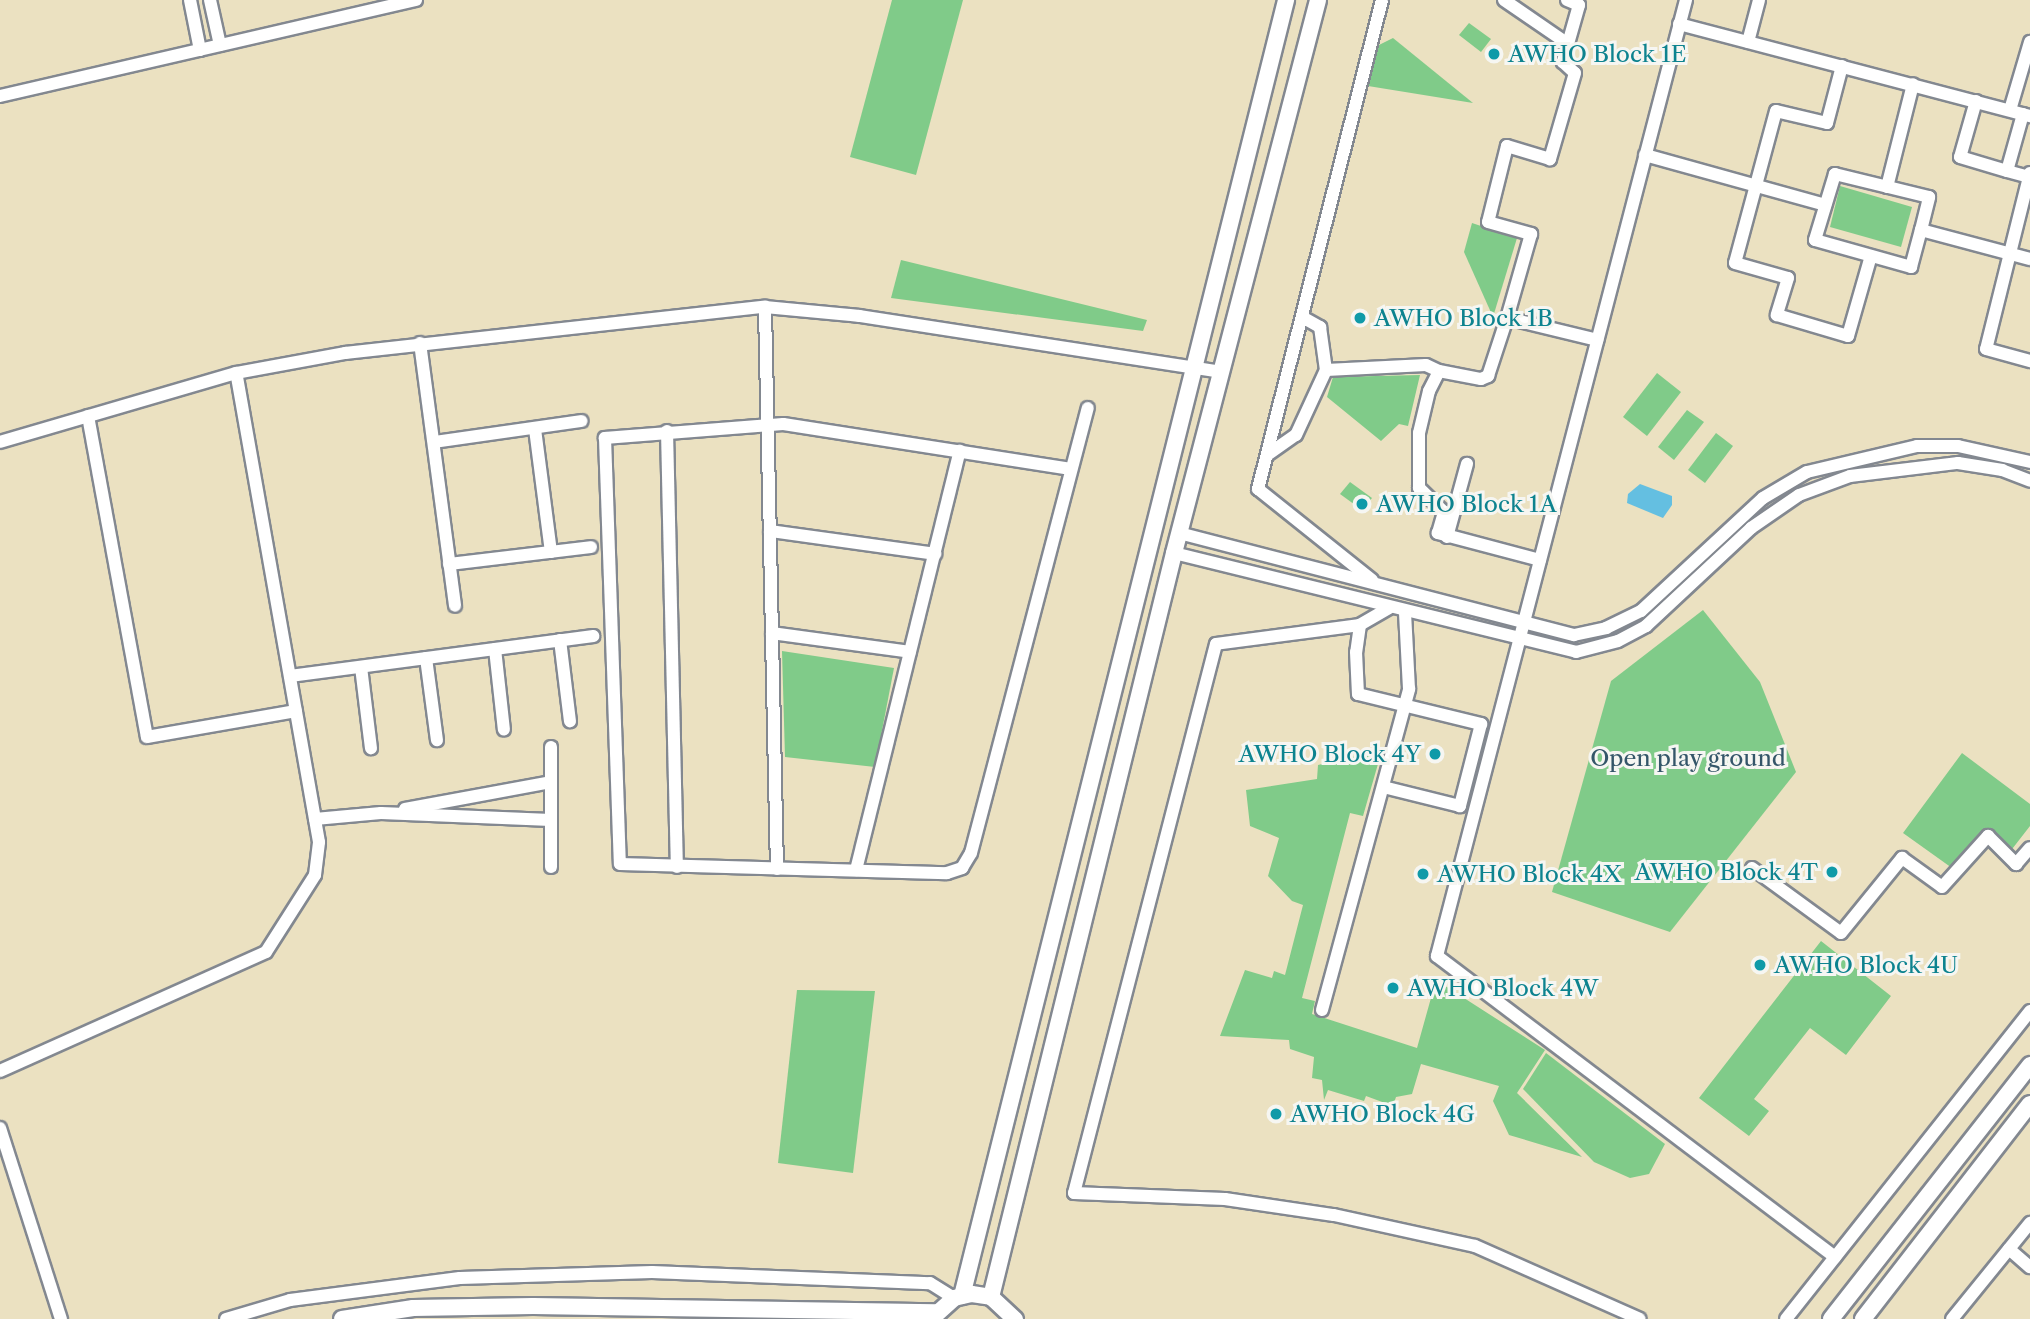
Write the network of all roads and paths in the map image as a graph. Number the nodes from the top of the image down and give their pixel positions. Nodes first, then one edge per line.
1 (190, 0) edge
2 (210, 0) edge
3 (416, 0) edge
4 (1286, 0) edge
5 (1318, 0) edge
6 (1382, 0) edge
7 (1567, 0) edge
8 (1686, 0) edge
9 (1759, 0) edge
10 (1513, 2) edge
11 (1679, 23) junction
12 (1748, 42) junction
13 (2030, 42) edge
14 (1568, 44) junction
15 (220, 45) junction
16 (200, 50) junction
17 (1842, 65) junction
18 (1913, 84) junction
19 (0, 96) edge
20 (1976, 101) junction
21 (2021, 113) edge
22 (1645, 155) junction
23 (2007, 171) junction
24 (2029, 175) edge
25 (1886, 187) junction
26 (1755, 188) junction
27 (1825, 205) junction
28 (1921, 230) junction
29 (2009, 253) junction
30 (1871, 256) junction
31 (2030, 259) edge
32 (765, 307) junction
33 (1302, 317) junction
34 (1507, 318) junction
35 (1597, 340) junction
36 (421, 342) junction
37 (2030, 361) edge
38 (1192, 366) junction
39 (1326, 370) junction
40 (1439, 371) junction
41 (1221, 372) junction
42 (236, 373) junction
43 (1088, 408) dead end
44 (88, 416) junction
45 (582, 421) dead end
46 (768, 425) junction
47 (535, 429) junction
48 (667, 431) junction
49 (0, 442) edge
50 (433, 442) junction
51 (960, 451) junction
52 (1267, 454) junction
53 (2030, 462) edge
54 (1467, 464) dead end
55 (1072, 469) junction
56 (2030, 481) edge
57 (770, 531) junction
58 (1179, 533) junction
59 (1447, 537) junction
60 (591, 547) dead end
61 (551, 552) junction
62 (1174, 553) junction
63 (934, 554) junction
64 (1540, 560) junction
65 (449, 564) junction
66 (1378, 584) junction
67 (455, 606) dead end
68 (1389, 608) junction
69 (1405, 612) junction
70 (1523, 624) junction
71 (1360, 625) junction
72 (772, 633) junction
73 (593, 636) dead end
74 (560, 640) junction
75 (1519, 641) junction
76 (495, 649) junction
77 (910, 652) junction
78 (426, 658) junction
79 (361, 667) junction
80 (290, 676) junction
81 (1405, 703) junction
82 (296, 711) junction
83 (570, 721) dead end
84 (505, 730) dead end
85 (438, 740) dead end
86 (551, 747) dead end
87 (371, 748) dead end
88 (551, 782) junction
89 (1382, 787) junction
90 (1460, 806) junction
91 (1475, 810) junction
92 (381, 813) junction
93 (315, 819) junction
94 (551, 820) junction
95 (2030, 848) edge
96 (551, 866) dead end
97 (677, 867) junction
98 (1752, 868) dead end
99 (777, 869) junction
100 (856, 870) junction
101 (1322, 1010) dead end
102 (2030, 1011) edge
103 (2030, 1065) edge
104 (0, 1071) edge
105 (2030, 1104) edge
106 (0, 1128) edge
107 (2030, 1223) edge
108 (2009, 1249) junction
109 (1835, 1257) junction
110 (2030, 1267) edge
111 (958, 1297) junction
112 (991, 1297) junction
113 (933, 1316) edge
114 (61, 1319) edge
115 (226, 1319) edge
116 (342, 1319) edge
117 (1015, 1319) edge
118 (1640, 1319) edge
119 (1786, 1319) edge
120 (1831, 1319) edge
121 (1863, 1319) edge
122 (1952, 1319) edge

1 - 16 street
2 - 15 street
3 - 15 street
4 - 38 street
5 - 41 street
6 - 33 street
7 - 14 street
8 - 11 street
9 - 12 street
10 - 14 street
11 - 12 street
11 - 22 street
12 - 17 street
13 - 21 street
14 - 34 street
15 - 16 street
16 - 19 street
17 - 18 street
17 - 26 street
18 - 20 street
18 - 25 street
20 - 21 street
20 - 23 street
21 - 23 street
22 - 26 street
22 - 35 street
23 - 24 street
24 - 29 street
25 - 27 street
25 - 28 street
26 - 27 street
26 - 30 street
27 - 30 street
28 - 29 street
28 - 30 street
29 - 31 street
29 - 37 street
32 - 36 street
32 - 38 street
32 - 46 street
33 - 39 street
33 - 52 street
34 - 35 street
34 - 40 street
35 - 64 street
36 - 42 street
36 - 50 street
38 - 41 street
38 - 111 street
39 - 40 street
39 - 52 street
40 - 59 street
41 - 58 street
42 - 44 street
42 - 80 street
43 - 55 street
44 - 49 street
44 - 82 street
45 - 47 street
46 - 48 street
46 - 51 street
46 - 57 street
47 - 50 street
47 - 61 street
48 - 97 street
48 - 97 street
50 - 65 street
51 - 55 street
51 - 63 street
52 - 66 street
53 - 70 street
54 - 59 street
55 - 100 street
56 - 75 street
57 - 63 street
57 - 72 street
58 - 62 street
58 - 66 street
59 - 64 street
60 - 61 street
61 - 65 street
62 - 68 street
62 - 112 street
63 - 77 street
64 - 70 street
65 - 67 street
66 - 70 street
68 - 69 street
68 - 71 street
69 - 75 street
69 - 81 street
70 - 75 street
71 - 81 street
71 - 118 street
72 - 77 street
72 - 99 street
73 - 74 street
74 - 76 street
74 - 83 street
75 - 91 street
76 - 78 street
76 - 84 street
77 - 100 street
78 - 79 street
78 - 85 street
79 - 80 street
79 - 87 street
80 - 82 street
81 - 89 street
81 - 90 street
82 - 93 street
86 - 88 street
88 - 92 street
88 - 94 street
89 - 90 street
89 - 101 street
90 - 91 street
91 - 109 street
92 - 93 street
92 - 94 street
93 - 104 street
94 - 96 street
95 - 98 street
97 - 99 street
99 - 100 street
102 - 109 street
103 - 120 street
105 - 121 street
106 - 114 street
107 - 108 street
108 - 110 street
108 - 122 street
109 - 119 street
111 - 112 street
111 - 113 street
111 - 115 street
112 - 117 street
113 - 116 street

